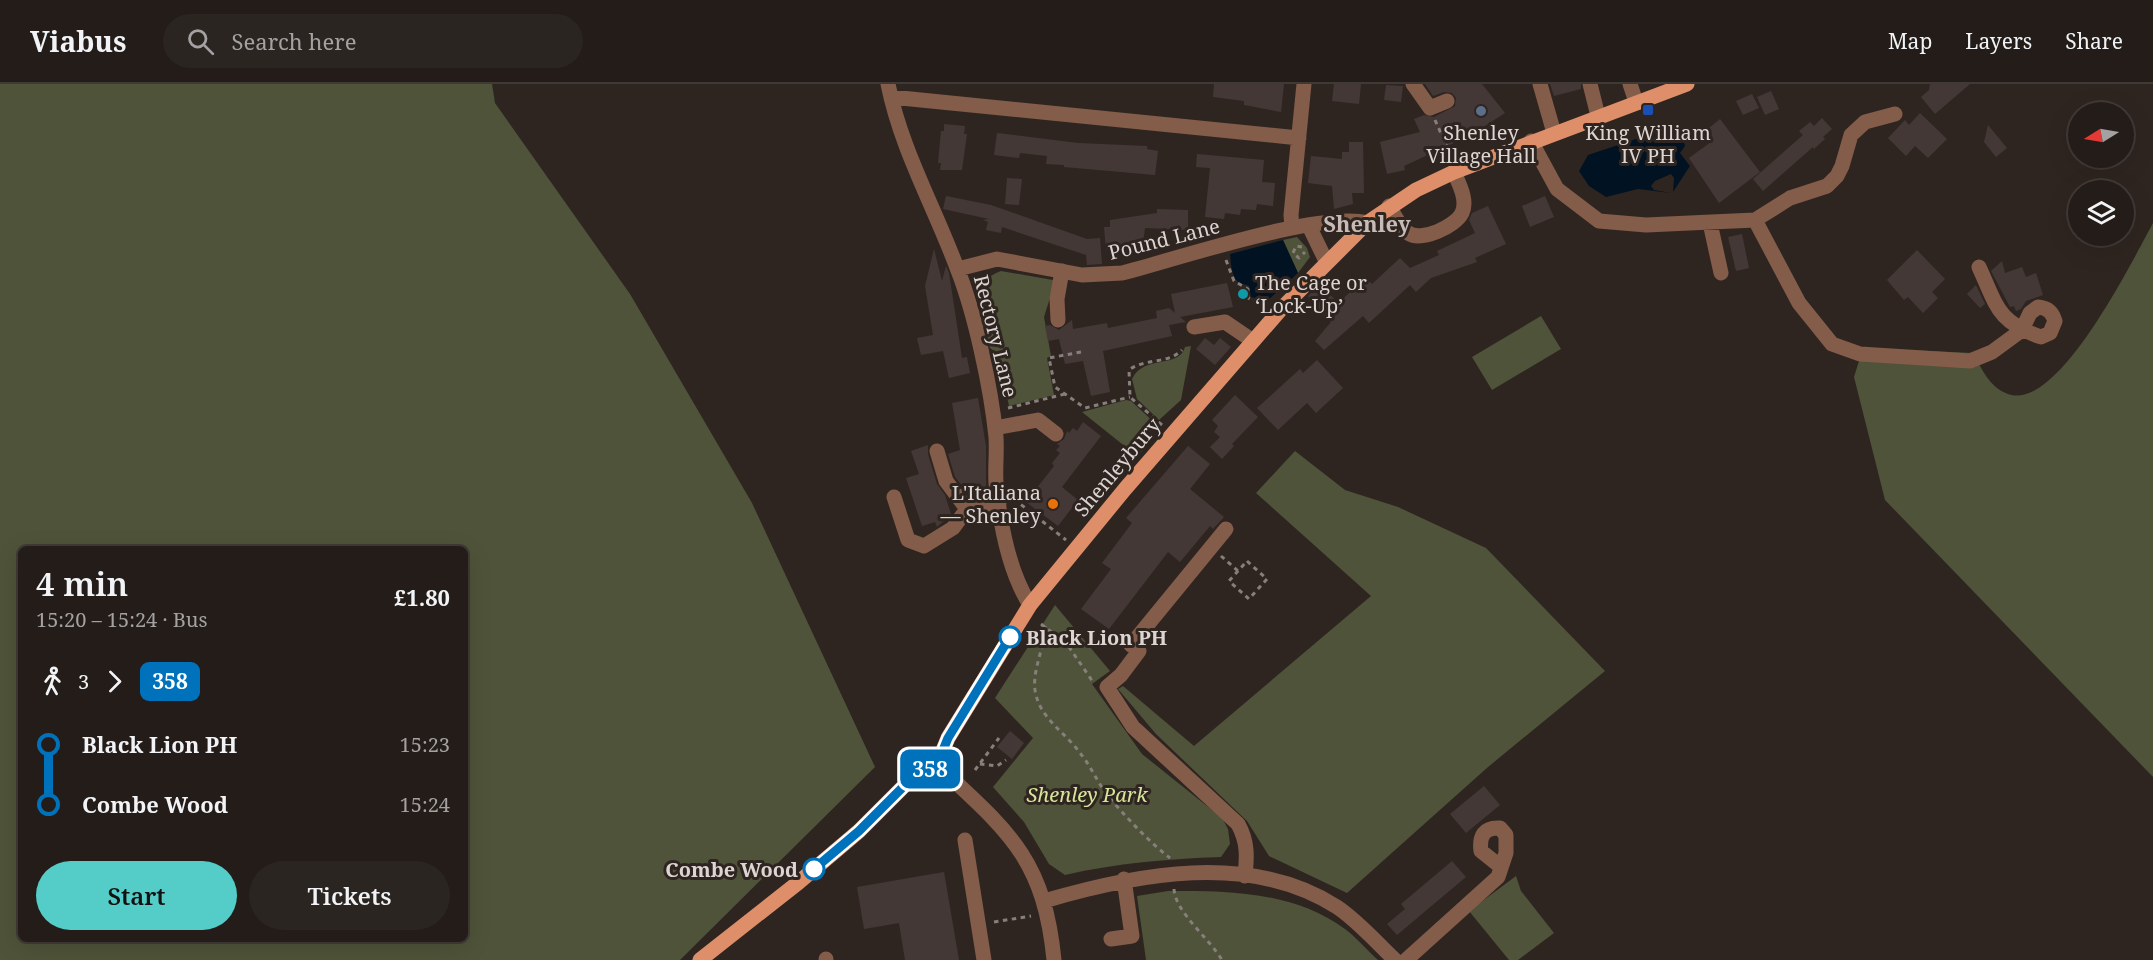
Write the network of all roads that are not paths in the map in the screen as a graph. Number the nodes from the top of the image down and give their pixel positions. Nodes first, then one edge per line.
1 (1304, 84) edge
2 (1413, 84) edge
3 (1540, 84) edge
4 (1590, 84) edge
5 (1630, 84) edge
6 (1687, 84) edge
7 (889, 90) edge
8 (1447, 101) dead end
9 (1636, 102) junction
10 (1895, 114) dead end
11 (1598, 116) junction
12 (1554, 133) junction
13 (1299, 138) junction
14 (1531, 141) junction
15 (1456, 171) junction
16 (1389, 206) junction
17 (1755, 220) junction
18 (1710, 222) junction
19 (1367, 224) junction
20 (1309, 226) junction
21 (1292, 228) junction
22 (1326, 261) junction
23 (1979, 267) dead end
24 (958, 268) junction
25 (1062, 271) junction
26 (1721, 273) dead end
27 (1058, 320) dead end
28 (1194, 327) dead end
29 (1253, 341) junction
30 (995, 428) junction
31 (1056, 434) dead end
32 (937, 451) dead end
33 (894, 497) dead end
34 (999, 503) junction
35 (967, 509) junction
36 (1226, 529) dead end
37 (1030, 605) junction
38 (937, 765) junction
39 (964, 840) dead end
40 (1501, 867) dead end
41 (1245, 876) junction
42 (1124, 879) junction
43 (1044, 901) junction
44 (1111, 939) dead end
45 (700, 960) edge
46 (984, 960) edge
47 (1054, 960) edge
48 (1395, 960) edge
49 (1406, 960) edge

1 - 13 street
2 - 8 street
3 - 12 street
4 - 11 street
5 - 9 street
6 - 9 main road, Shenleybury
7 - 13 street
7 - 24 street, Rectory Lane
9 - 11 main road, Shenleybury
10 - 17 street
11 - 12 main road, Shenleybury
12 - 14 main road, Shenleybury
13 - 21 street
14 - 15 main road, Shenleybury
14 - 18 street
15 - 16 main road, Shenleybury
15 - 16 street
16 - 19 main road, Shenleybury
17 - 18 street
17 - 23 street
18 - 26 street
19 - 20 street, Pound Lane
19 - 22 main road, Shenleybury
20 - 21 street, Pound Lane
20 - 22 street
21 - 25 street, Pound Lane
22 - 29 main road, Shenleybury
24 - 25 street, Pound Lane
24 - 30 street, Rectory Lane
25 - 27 street
28 - 29 street
29 - 37 main road, Shenleybury
30 - 31 street
30 - 34 street, Rectory Lane
32 - 35 street
33 - 35 street
34 - 35 street
34 - 37 street, Rectory Lane
36 - 41 street
37 - 38 main road, Shenleybury
38 - 43 street
38 - 45 main road
39 - 46 street
40 - 49 street
41 - 42 street
41 - 48 street
42 - 43 street
42 - 44 street
43 - 47 street

